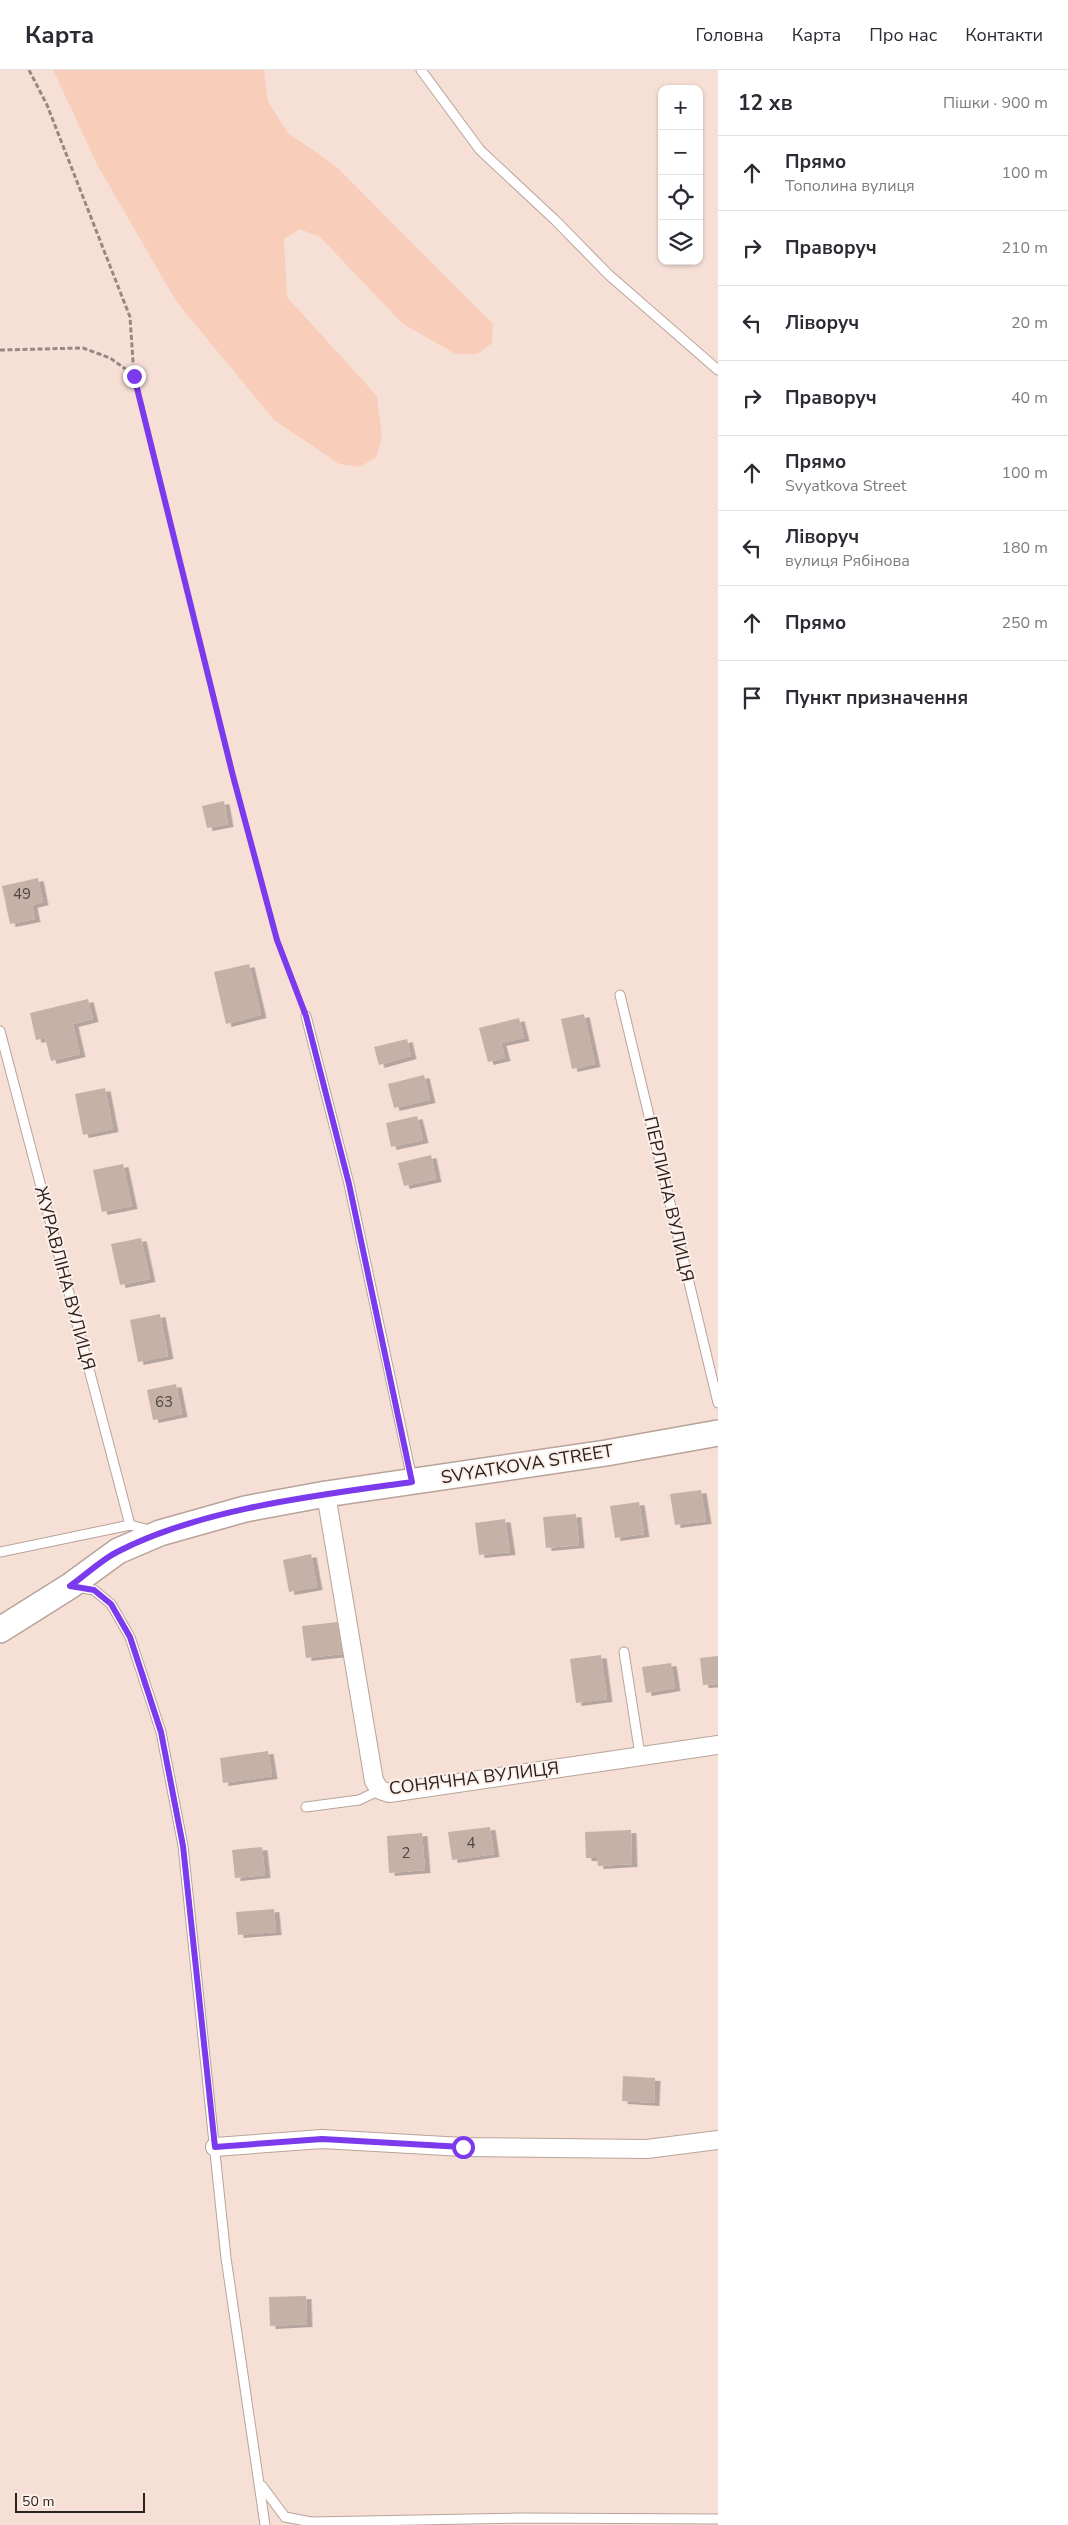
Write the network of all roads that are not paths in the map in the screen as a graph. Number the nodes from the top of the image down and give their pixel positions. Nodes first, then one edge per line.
1 (421, 70) edge
2 (718, 370) edge
3 (620, 995) dead end
4 (306, 1016) road end
5 (0, 1031) edge
6 (718, 1403) edge
7 (718, 1434) edge
8 (412, 1482) junction
9 (326, 1494) junction
10 (130, 1525) junction
11 (160, 1533) junction
12 (0, 1552) edge
13 (70, 1586) junction
14 (0, 1630) edge
15 (624, 1652) dead end
16 (718, 1745) edge
17 (640, 1755) junction
18 (380, 1790) junction
19 (306, 1808) dead end
20 (718, 2140) edge
21 (215, 2147) junction
22 (260, 2483) junction
23 (718, 2518) edge
24 (292, 2519) junction
25 (265, 2525) edge
26 (282, 2525) edge

1 - 2 lane
3 - 6 lane, ПЕРЛИНА ВУЛИЦЯ
4 - 8 lane
5 - 10 lane, ЖУРАВЛІНА ВУЛИЦЯ
7 - 8 main road, SVYATKOVA STREET
8 - 9 main road, SVYATKOVA STREET
9 - 11 main road, SVYATKOVA STREET
9 - 18 street, СОНЯЧНА ВУЛИЦЯ
10 - 11 lane
10 - 12 lane
11 - 13 main road, SVYATKOVA STREET
13 - 14 main road, SVYATKOVA STREET
13 - 21 lane
15 - 17 lane
16 - 17 street, СОНЯЧНА ВУЛИЦЯ
17 - 18 street, СОНЯЧНА ВУЛИЦЯ
18 - 19 lane
20 - 21 street
21 - 22 lane
22 - 24 lane
22 - 25 lane
23 - 24 lane
24 - 26 lane

